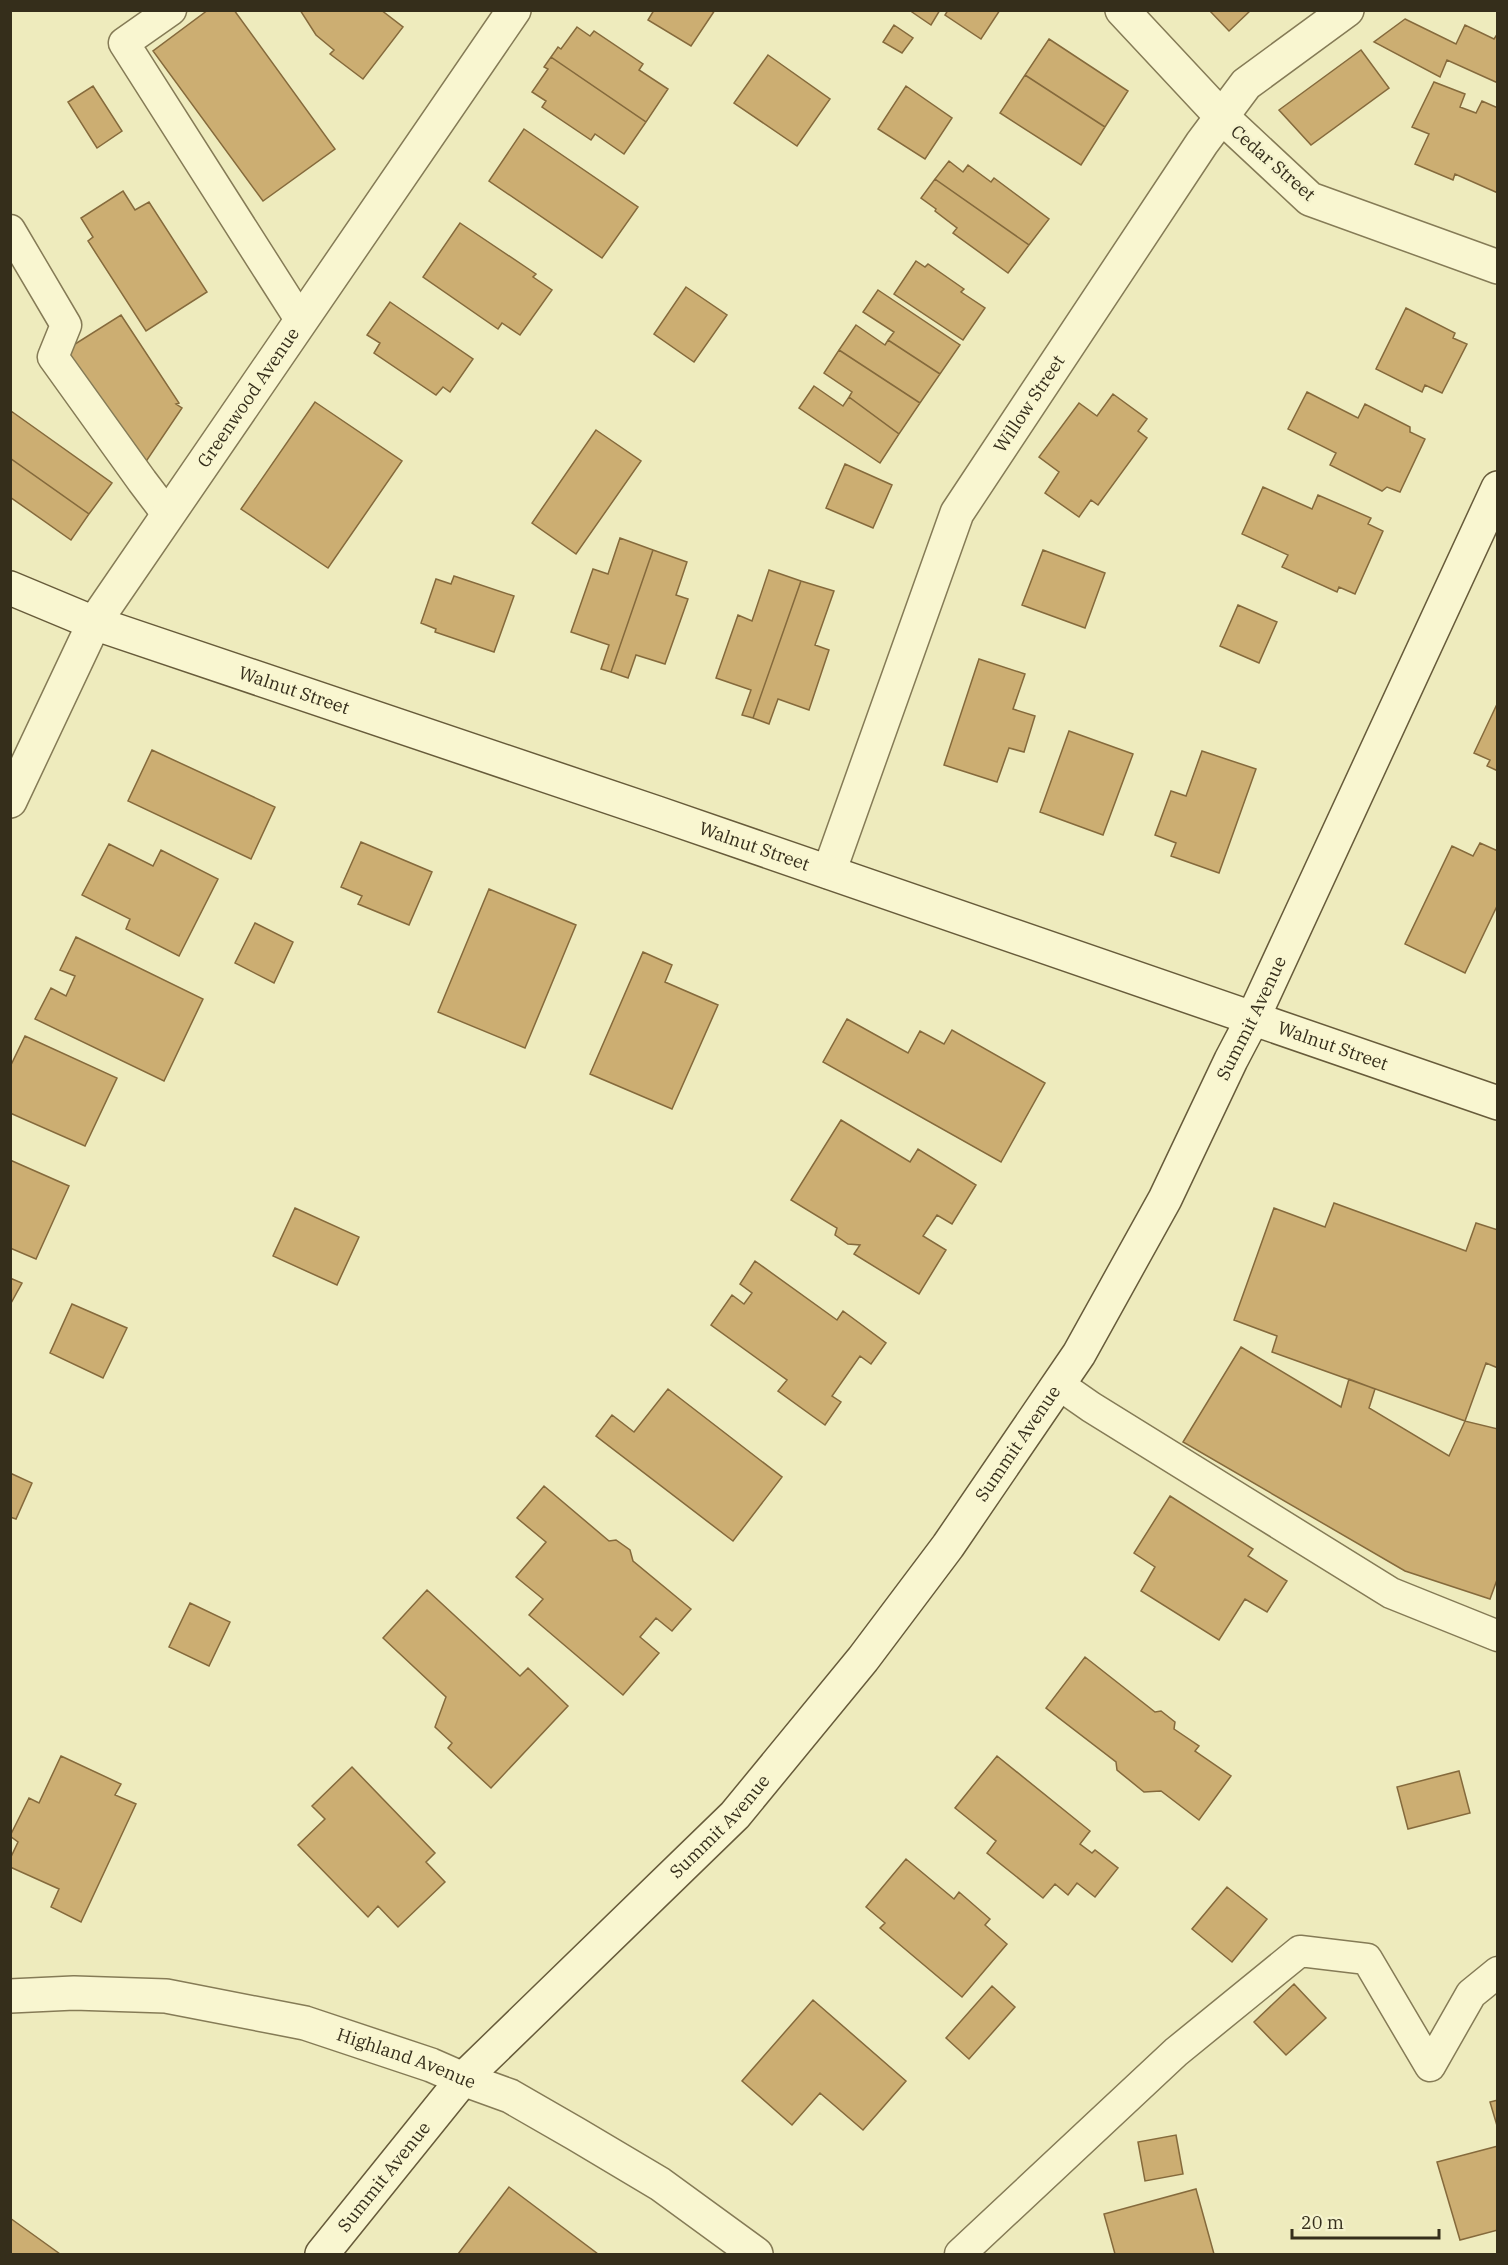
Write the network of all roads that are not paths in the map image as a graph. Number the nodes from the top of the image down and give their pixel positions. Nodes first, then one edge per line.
1 (171, 10) edge
2 (514, 10) edge
3 (1122, 10) edge
4 (1347, 10) edge
5 (1221, 116) junction
6 (10, 230) edge
7 (1497, 267) edge
8 (301, 321) junction
9 (1497, 488) edge
10 (168, 514) junction
11 (10, 588) edge
12 (94, 623) junction
13 (10, 801) edge
14 (829, 872) junction
15 (1252, 1020) junction
16 (1497, 1103) edge
17 (1058, 1384) junction
18 (1497, 1636) edge
19 (1497, 1972) edge
20 (10, 1996) edge
21 (463, 2079) junction
22 (322, 2254) edge
23 (756, 2254) edge
24 (960, 2254) edge

1 - 8 lane
2 - 8 street, Greenwood Avenue
3 - 5 street, Cedar Street
4 - 5 street, Willow Street
5 - 7 street, Cedar Street
5 - 14 street, Willow Street
6 - 10 lane
8 - 10 street, Greenwood Avenue
9 - 15 street, Summit Avenue
10 - 12 street, Greenwood Avenue
11 - 12 street, Walnut Street
12 - 13 street, Greenwood Avenue
12 - 14 street, Walnut Street
14 - 15 street, Walnut Street
15 - 16 street, Walnut Street
15 - 17 street, Summit Avenue
17 - 18 lane
17 - 21 street, Summit Avenue
19 - 24 lane
20 - 21 street, Highland Avenue
21 - 22 street, Summit Avenue
21 - 23 street, Highland Avenue

